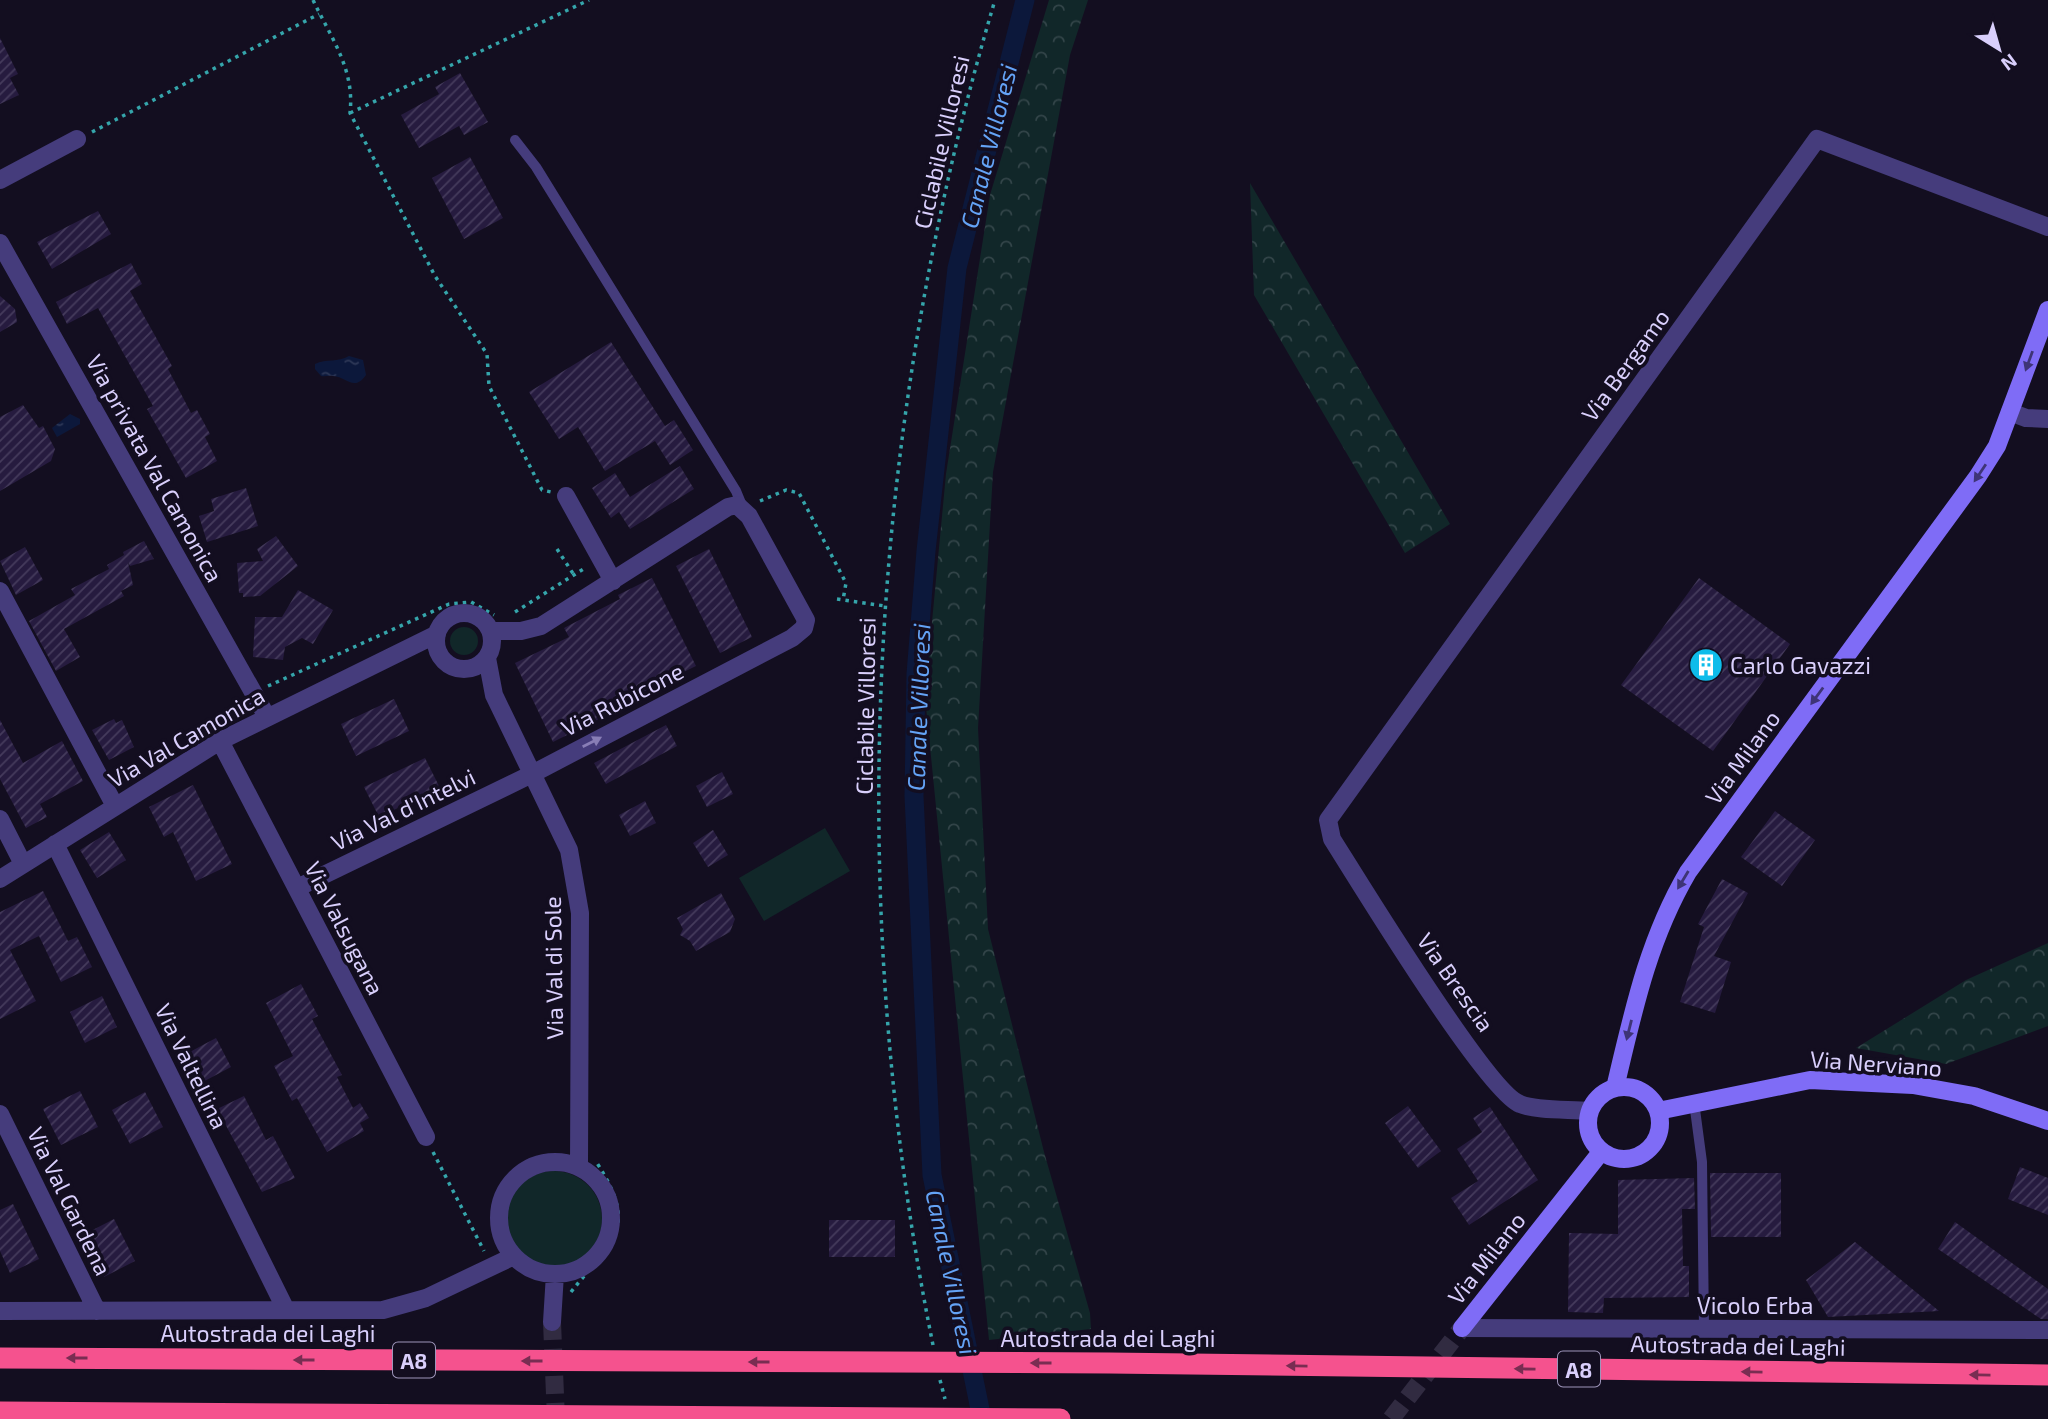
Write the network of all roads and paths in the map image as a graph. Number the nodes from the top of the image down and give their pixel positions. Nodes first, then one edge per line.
1 (313, 0) edge
2 (589, 0) edge
3 (995, 0) edge
4 (320, 14) junction
5 (350, 113) junction
6 (77, 139) joint
7 (514, 140) dead end
8 (0, 180) edge
9 (2048, 227) edge
10 (0, 243) edge
11 (2048, 310) edge
12 (2010, 412) junction
13 (2048, 419) edge
14 (566, 496) joint
15 (746, 512) junction
16 (557, 549) dead end
17 (595, 561) dead end
18 (574, 575) junction
19 (613, 581) junction
20 (0, 592) edge
21 (837, 599) dead end
22 (843, 600) junction
23 (885, 606) junction
24 (499, 621) junction
25 (521, 631) junction
26 (436, 634) junction
27 (404, 652) junction
28 (439, 653) junction
29 (489, 655) junction
30 (471, 669) junction
31 (254, 693) junction
32 (494, 695) junction
33 (267, 717) junction
34 (220, 741) junction
35 (531, 774) junction
36 (115, 806) junction
37 (0, 819) edge
38 (1328, 820) joint
39 (55, 844) junction
40 (23, 864) junction
41 (0, 879) edge
42 (297, 888) junction
43 (1615, 1088) junction
44 (1694, 1102) junction
45 (1589, 1111) junction
46 (1658, 1111) junction
47 (0, 1114) edge
48 (2048, 1121) edge
49 (578, 1130) junction
50 (426, 1137) joint
51 (1601, 1152) junction
52 (561, 1162) junction
53 (587, 1163) junction
54 (514, 1256) junction
55 (492, 1268) junction
56 (555, 1274) junction
57 (567, 1298) dead end
58 (286, 1310) junction
59 (0, 1311) edge
60 (97, 1311) junction
61 (552, 1322) tunnel mouth
62 (1462, 1328) joint
63 (1704, 1329) junction
64 (2048, 1330) edge
65 (933, 1348) dead end
66 (0, 1358) edge
67 (939, 1374) dead end
68 (2048, 1376) edge
69 (948, 1408) dead end
70 (0, 1412) edge
71 (832, 1418) edge
72 (1060, 1419) edge

1 - 4 path
2 - 5 path
3 - 23 path, Ciclabile Villoresi
4 - 5 path
4 - 6 path
5 - 14 path
6 - 8 street
7 - 15 lane
9 - 38 street, Via Bergamo
10 - 31 street, Via privata Val Camonica
11 -> 12 street, Via Milano
12 - 13 street
12 -> 43 street, Via Milano
14 - 19 street
15 - 19 street
15 - 22 path
35 -> 15 street, Via Rubicone
16 - 18 path
17 - 18 path
18 - 24 path
19 - 25 street
20 - 36 street
21 - 22 path
22 - 23 path
23 - 65 path, Ciclabile Villoresi
24 - 25 street
24 - 26 street
24 - 29 street
24 - 31 path
25 - 29 street
26 - 27 street, Via Val Camonica
26 - 28 street
27 - 28 street, Via Val Camonica
27 - 33 street, Via Val Camonica
28 - 30 street
29 - 30 street
29 - 32 street
30 - 32 street
31 - 33 street, Via privata Val Camonica
32 - 35 street
33 - 34 street, Via Val Camonica
34 - 36 street, Via Val Camonica
34 - 42 street, Via Valsugana
35 - 42 street, Via Val d'Intelvi
35 - 49 street, Via Val di Sole
36 - 39 street, Via Val Camonica
37 - 40 street
38 - 45 street, Via Brescia
39 - 40 street, Via Val Camonica
39 - 58 street, Via Valtellina
40 - 41 street, Via Val Camonica
42 - 50 street, Via Valsugana
43 - 45 street
43 - 46 street
44 - 46 street, Via Nerviano
44 - 48 street, Via Nerviano
44 - 63 lane
45 - 51 street
46 - 51 street
47 - 60 street, Via Val Gardena
49 - 52 street, Via Val di Sole
49 - 53 street, Via Val di Sole
50 - 55 path
51 - 62 street, Via Milano
52 - 53 street
52 - 54 street
53 - 56 street
53 - 57 path
54 - 55 street
54 - 56 street
55 - 58 street
56 - 61 street
58 - 60 street
59 - 60 street
62 - 63 street, Vicolo Erba
63 - 64 street, Vicolo Erba
68 -> 66 highway, Autostrada dei Laghi / A8
67 - 69 path
70 - 71 highway
71 - 72 highway

